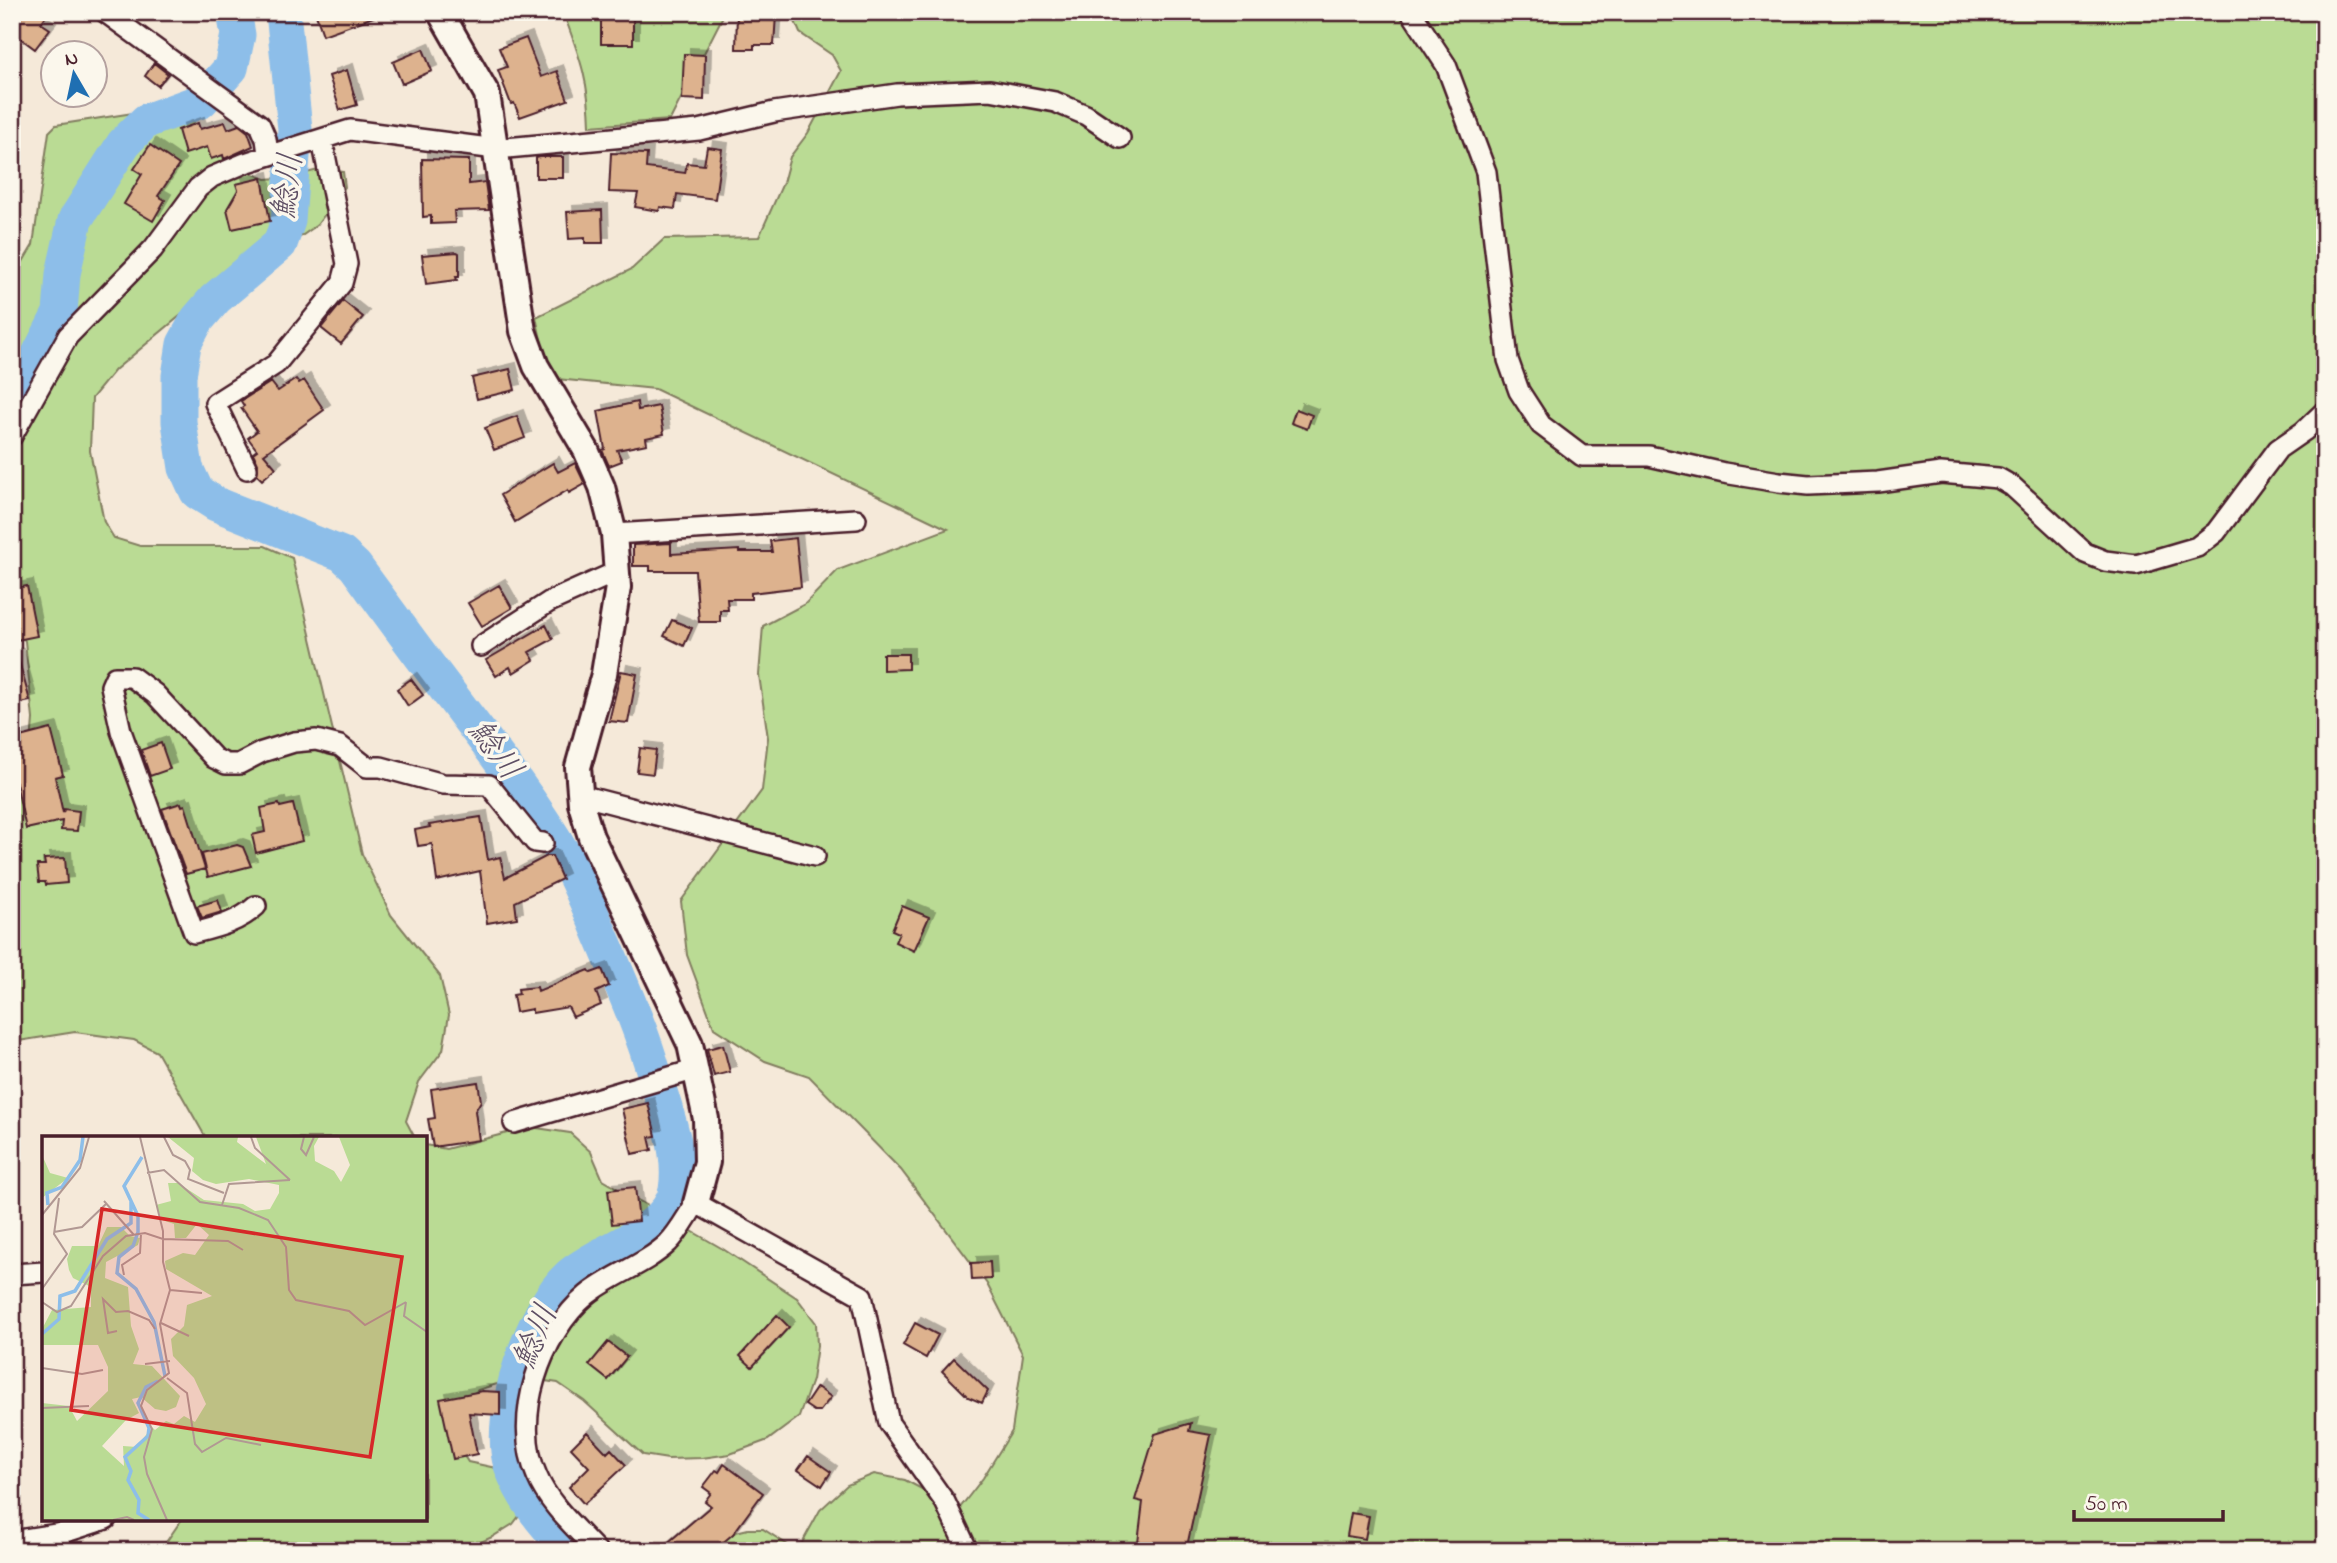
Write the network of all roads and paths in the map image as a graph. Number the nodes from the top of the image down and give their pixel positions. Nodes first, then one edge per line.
1 (105, 12) edge
2 (440, 12) edge
3 (1411, 12) edge
4 (1119, 138) dead end
5 (314, 143) junction
6 (496, 149) junction
7 (271, 153) junction
8 (2325, 411) edge
9 (12, 436) edge
10 (247, 469) dead end
11 (856, 519) dead end
12 (614, 534) junction
13 (616, 572) junction
14 (481, 646) dead end
15 (580, 794) junction
16 (543, 843) dead end
17 (815, 856) dead end
18 (256, 906) dead end
19 (697, 1069) junction
20 (514, 1123) dead end
21 (696, 1203) junction
22 (42, 1272) edge
23 (12, 1274) edge
24 (100, 1521) edge
25 (12, 1541) edge
26 (597, 1551) edge
27 (968, 1551) edge

1 - 7 street
2 - 6 street
3 - 8 street
4 - 6 street
5 - 6 street
5 - 7 street
5 - 10 street
6 - 12 street
7 - 9 street
11 - 12 street
12 - 13 street
13 - 14 street
13 - 15 street
15 - 17 street
15 - 19 street
16 - 18 street
19 - 20 street
19 - 21 street
21 - 26 street
21 - 27 street
22 - 23 street
24 - 25 street

